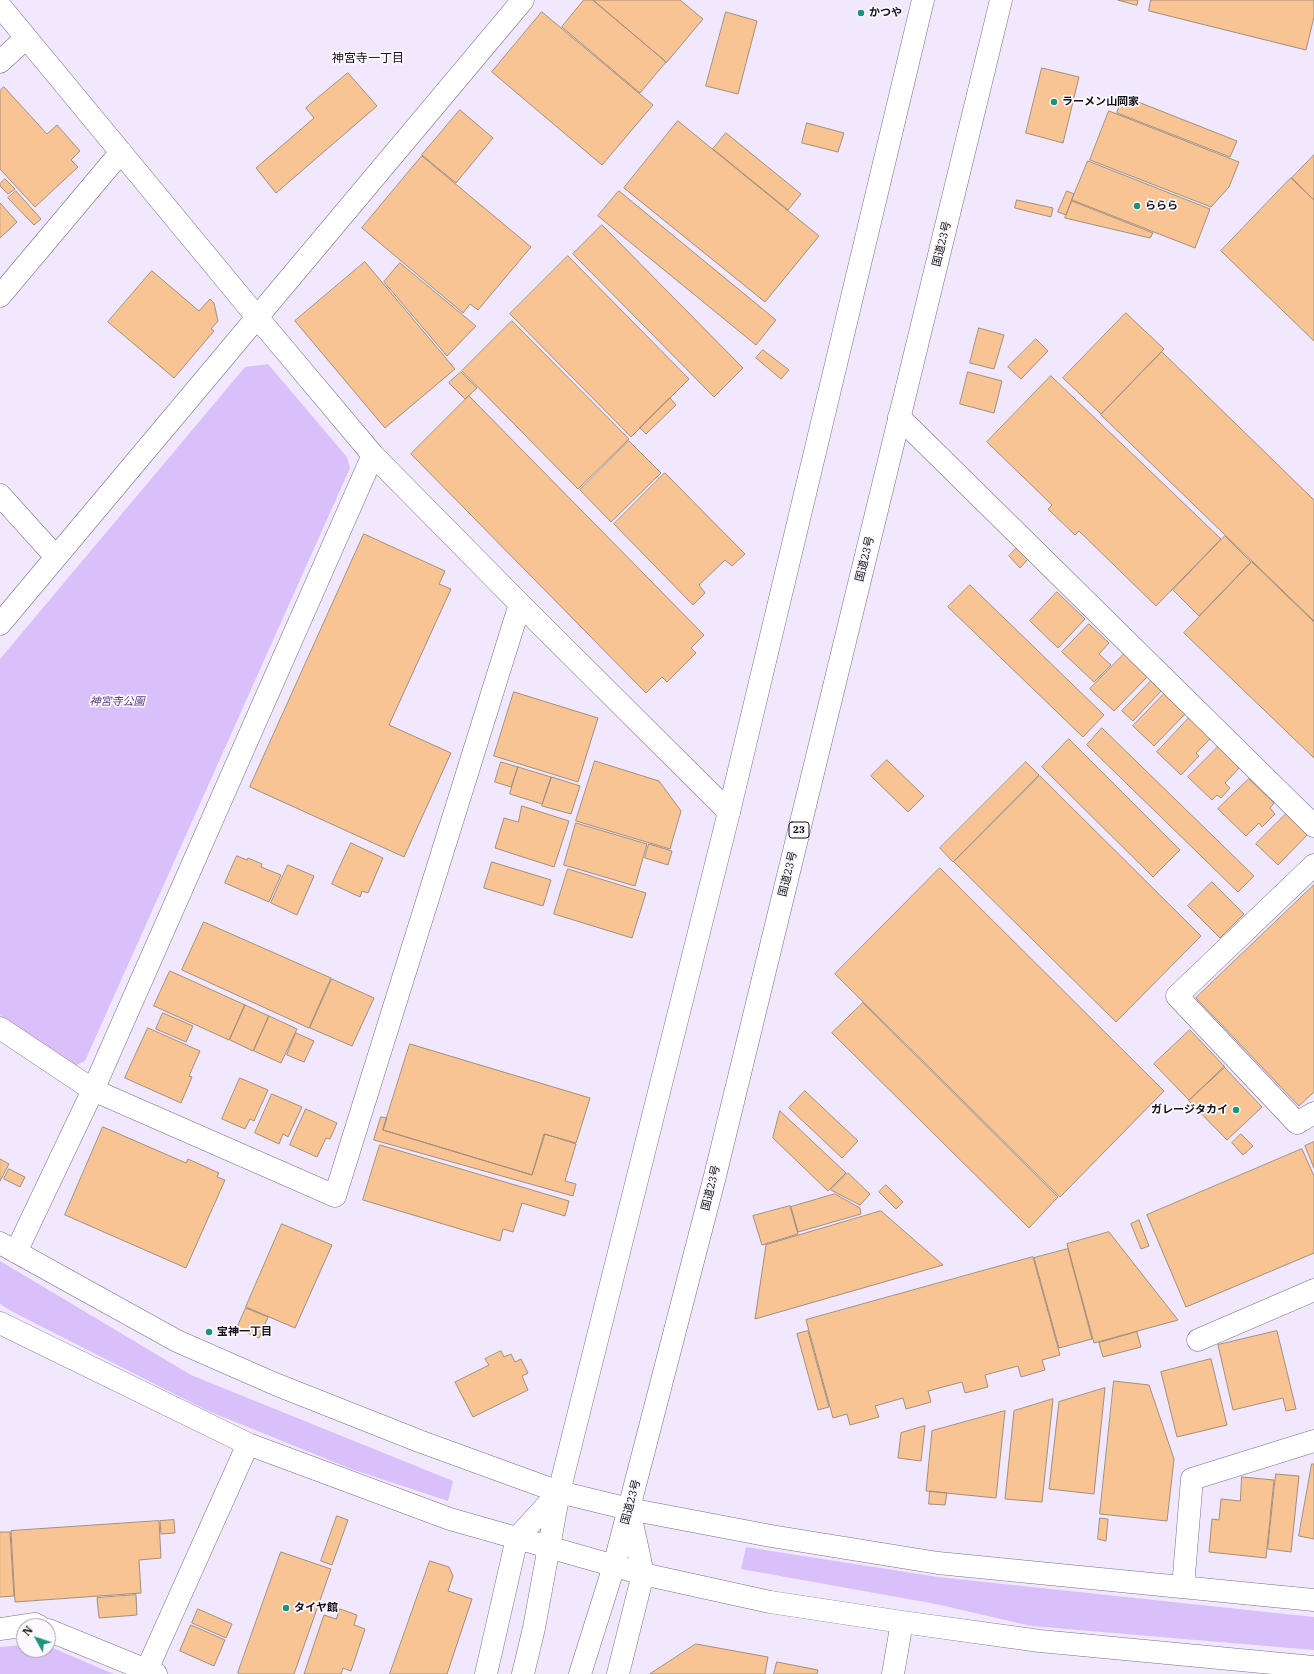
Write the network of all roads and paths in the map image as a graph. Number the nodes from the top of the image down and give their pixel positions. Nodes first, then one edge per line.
1 (523, 0) edge
2 (923, 0) edge
3 (1001, 0) edge
4 (0, 6) edge
5 (26, 38) junction
6 (0, 62) edge
7 (120, 152) junction
8 (0, 296) edge
9 (256, 317) junction
10 (900, 417) junction
11 (374, 455) junction
12 (0, 496) edge
13 (56, 556) junction
14 (520, 604) junction
15 (0, 624) edge
16 (729, 812) junction
17 (1314, 826) edge
18 (1314, 865) edge
19 (0, 1028) edge
20 (93, 1090) junction
21 (1314, 1112) edge
22 (8, 1248) edge
23 (1314, 1290) edge
24 (0, 1323) edge
25 (1198, 1340) dead end
26 (1314, 1441) edge
27 (248, 1444) junction
28 (559, 1492) junction
29 (629, 1509) junction
30 (517, 1538) junction
31 (549, 1547) junction
32 (614, 1566) junction
33 (643, 1574) junction
34 (1183, 1587) junction
35 (1314, 1600) edge
36 (902, 1622) junction
37 (16, 1627) edge
38 (0, 1629) edge
39 (56, 1633) edge
40 (1314, 1667) edge
41 (150, 1673) edge
42 (486, 1674) edge
43 (523, 1674) edge
44 (580, 1674) edge
45 (618, 1674) edge
46 (893, 1674) edge

1 - 9 main road
2 - 16 main road
3 - 10 main road, 国道23号 / 23
4 - 5 main road
5 - 6 main road
5 - 7 main road
7 - 8 main road
7 - 9 main road
9 - 11 main road
9 - 13 main road
10 - 17 main road
10 - 29 main road, 国道23号 / 23
11 - 14 main road
11 - 20 main road
12 - 13 main road
13 - 15 main road
14 - 16 main road
14 - 20 main road
16 - 28 main road
18 - 21 main road
19 - 20 main road
20 - 22 main road
22 - 28 main road
23 - 25 main road
24 - 27 main road
26 - 34 main road
27 - 30 main road
27 - 41 main road
28 - 29 main road
28 - 30 main road
28 - 31 main road
29 - 32 main road, 国道23号 / 23
29 - 33 main road
29 - 34 main road
30 - 31 main road
30 - 42 main road
31 - 32 main road
31 - 43 main road
32 - 33 main road
32 - 44 main road, 国道23号 / 23
33 - 36 main road
33 - 45 main road
34 - 35 main road
36 - 40 main road
36 - 46 main road
37 - 38 main road
39 - 41 main road

